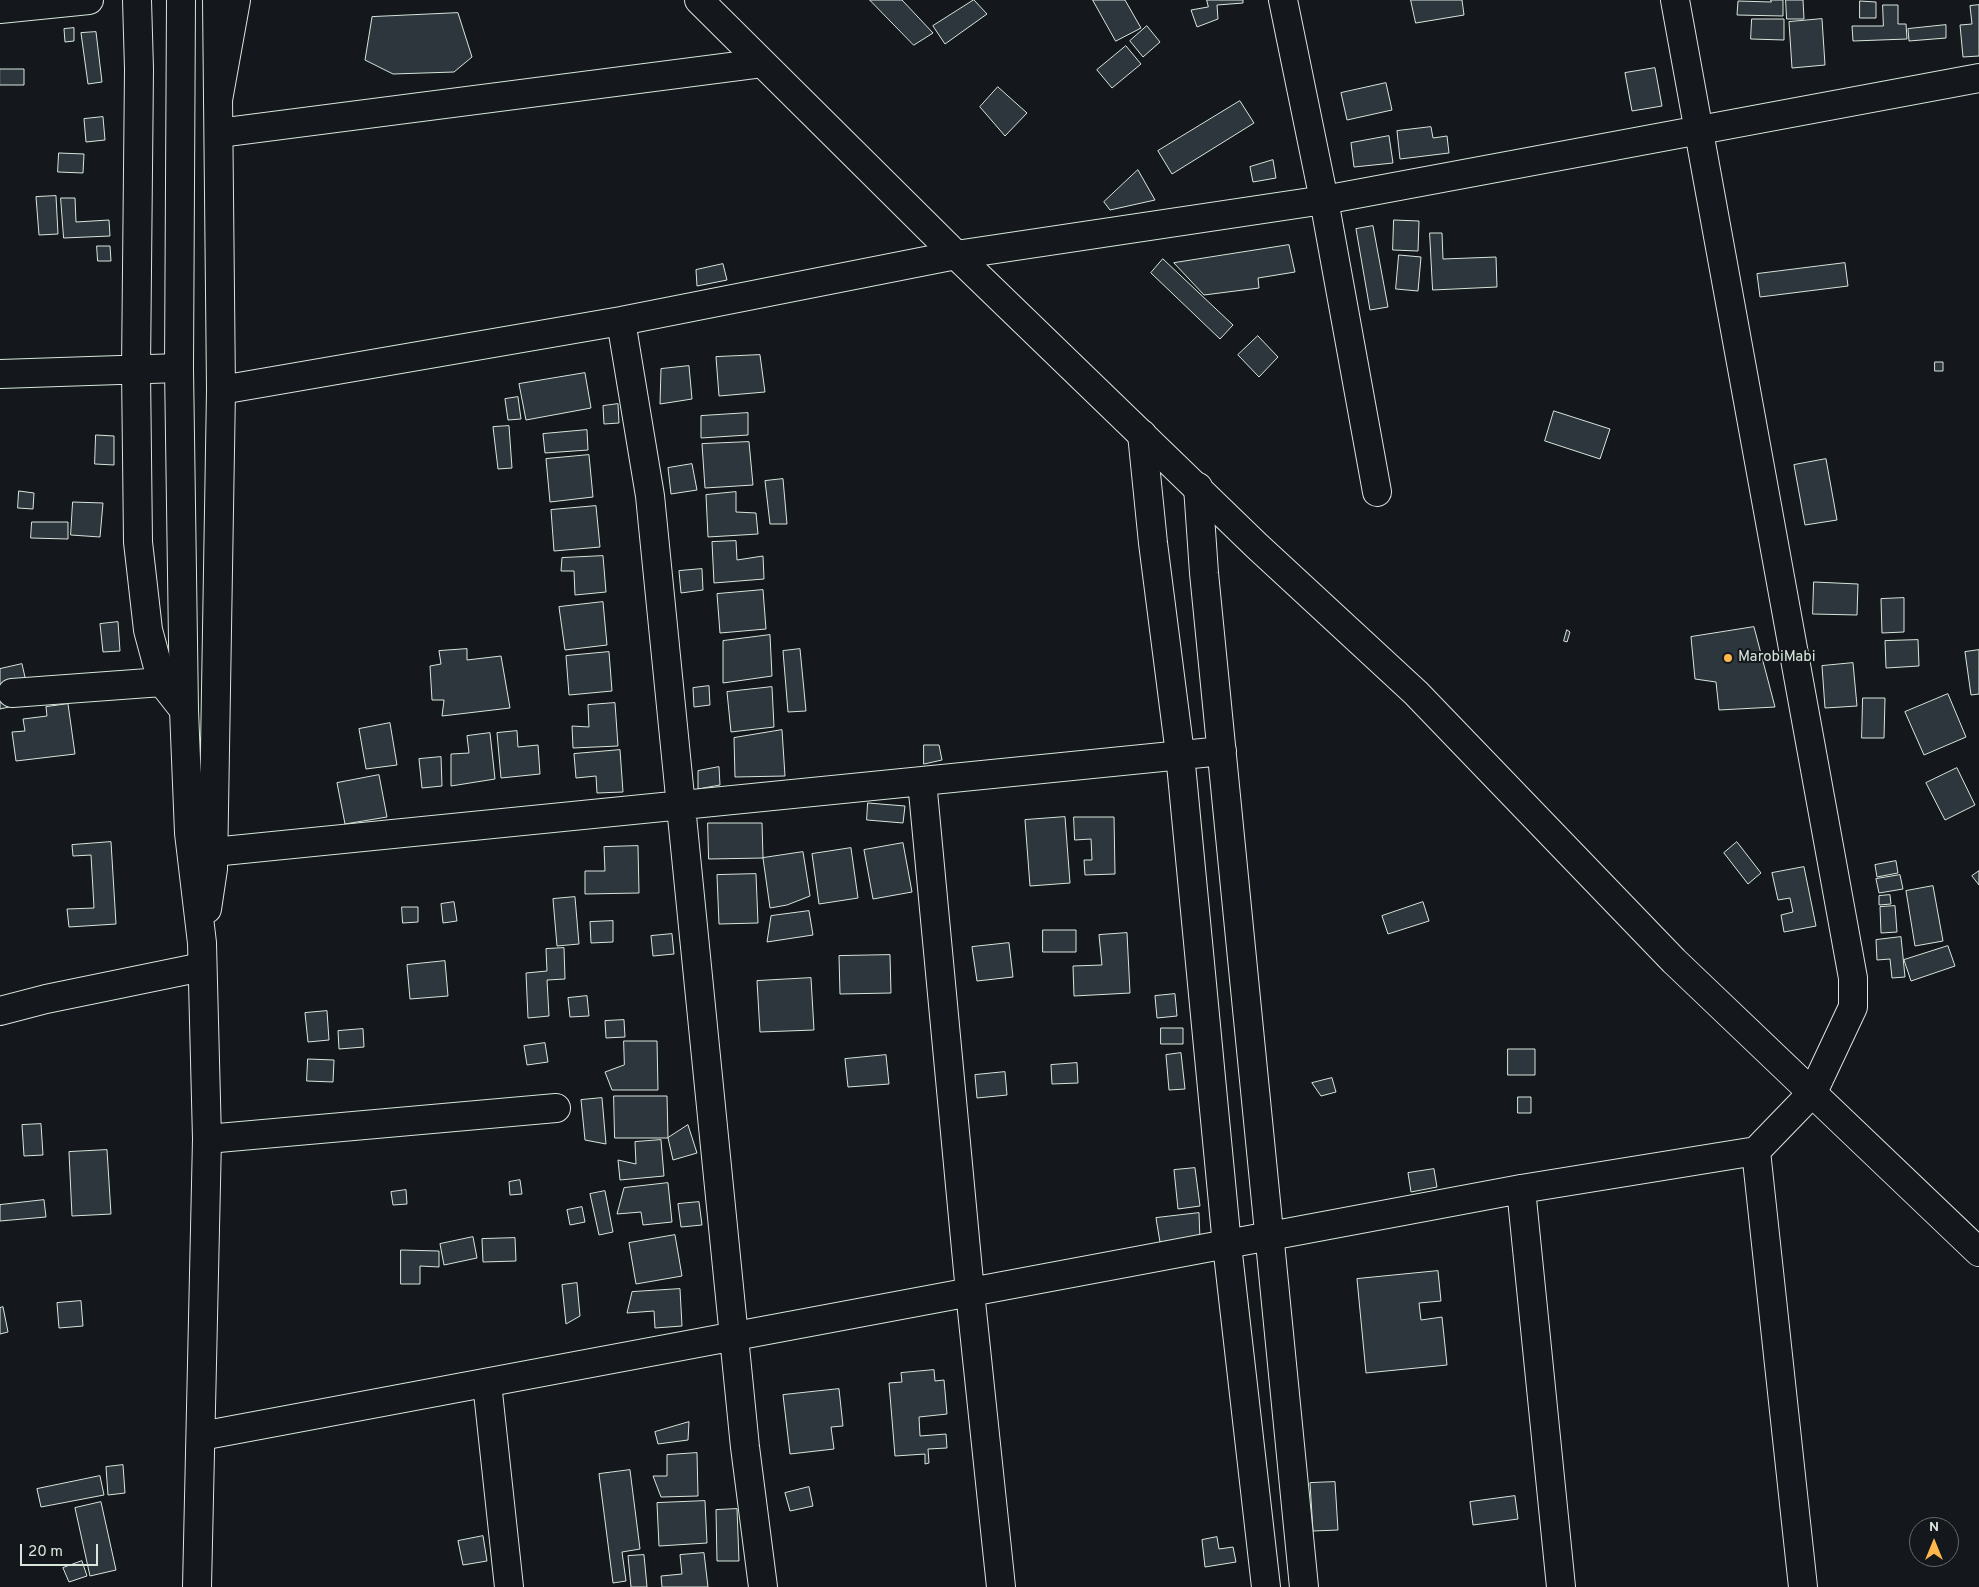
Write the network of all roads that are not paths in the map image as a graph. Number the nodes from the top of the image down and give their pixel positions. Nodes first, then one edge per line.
1 (89, 0) edge
2 (137, 0) edge
3 (181, 0) edge
4 (217, 0) edge
5 (236, 0) edge
6 (700, 0) edge
7 (1283, 0) edge
8 (1675, 0) edge
9 (0, 9) edge
10 (762, 63) junction
11 (1979, 78) edge
12 (218, 100) junction
13 (1699, 131) junction
14 (219, 133) junction
15 (1324, 200) junction
16 (956, 255) junction
17 (621, 321) junction
18 (179, 368) junction
19 (136, 370) junction
20 (0, 374) edge
21 (221, 390) junction
22 (1142, 434) junction
23 (1198, 487) junction
24 (1377, 492) dead end
25 (162, 682) junction
26 (12, 693) dead end
27 (184, 710) junction
28 (1222, 751) junction
29 (1180, 754) junction
30 (922, 781) junction
31 (680, 806) junction
32 (213, 852) junction
33 (202, 955) junction
34 (0, 1011) edge
35 (1813, 1092) junction
36 (556, 1108) dead end
37 (206, 1139) junction
38 (1756, 1151) junction
39 (1521, 1189) junction
40 (1271, 1237) junction
41 (1227, 1245) junction
42 (1979, 1252) edge
43 (970, 1292) junction
44 (734, 1336) junction
45 (487, 1382) junction
46 (201, 1436) junction
47 (196, 1587) edge
48 (509, 1587) edge
49 (763, 1587) edge
50 (1001, 1587) edge
51 (1266, 1587) edge
52 (1304, 1587) edge
53 (1561, 1587) edge
54 (1803, 1587) edge

1 - 9 main road
2 - 19 main road
3 - 18 main road
4 - 12 main road
5 - 12 main road
6 - 10 main road
7 - 15 main road
8 - 13 main road
10 - 14 main road
10 - 16 main road
11 - 13 main road
12 - 14 main road
13 - 15 main road
13 - 35 main road
14 - 21 main road
15 - 16 main road
15 - 24 main road
16 - 17 main road
16 - 22 main road
17 - 21 main road
17 - 31 main road
18 - 19 main road
18 - 27 main road
19 - 20 main road
19 - 25 main road
21 - 32 main road
22 - 23 main road
22 - 29 main road
23 - 28 main road
23 - 35 main road
25 - 26 main road
25 - 27 main road
27 - 33 main road
28 - 29 main road
28 - 40 main road
29 - 30 main road
29 - 41 main road
30 - 31 main road
30 - 43 main road
31 - 32 main road
31 - 44 main road
32 - 33 main road
33 - 34 main road
33 - 37 main road
35 - 38 main road
35 - 42 main road
36 - 37 main road
37 - 46 main road
38 - 39 main road
38 - 54 main road
39 - 40 main road
39 - 53 main road
40 - 41 main road
40 - 52 main road
41 - 43 main road
41 - 51 main road
43 - 44 main road
43 - 50 main road
44 - 45 main road
44 - 49 main road
45 - 46 main road
45 - 48 main road
46 - 47 main road

